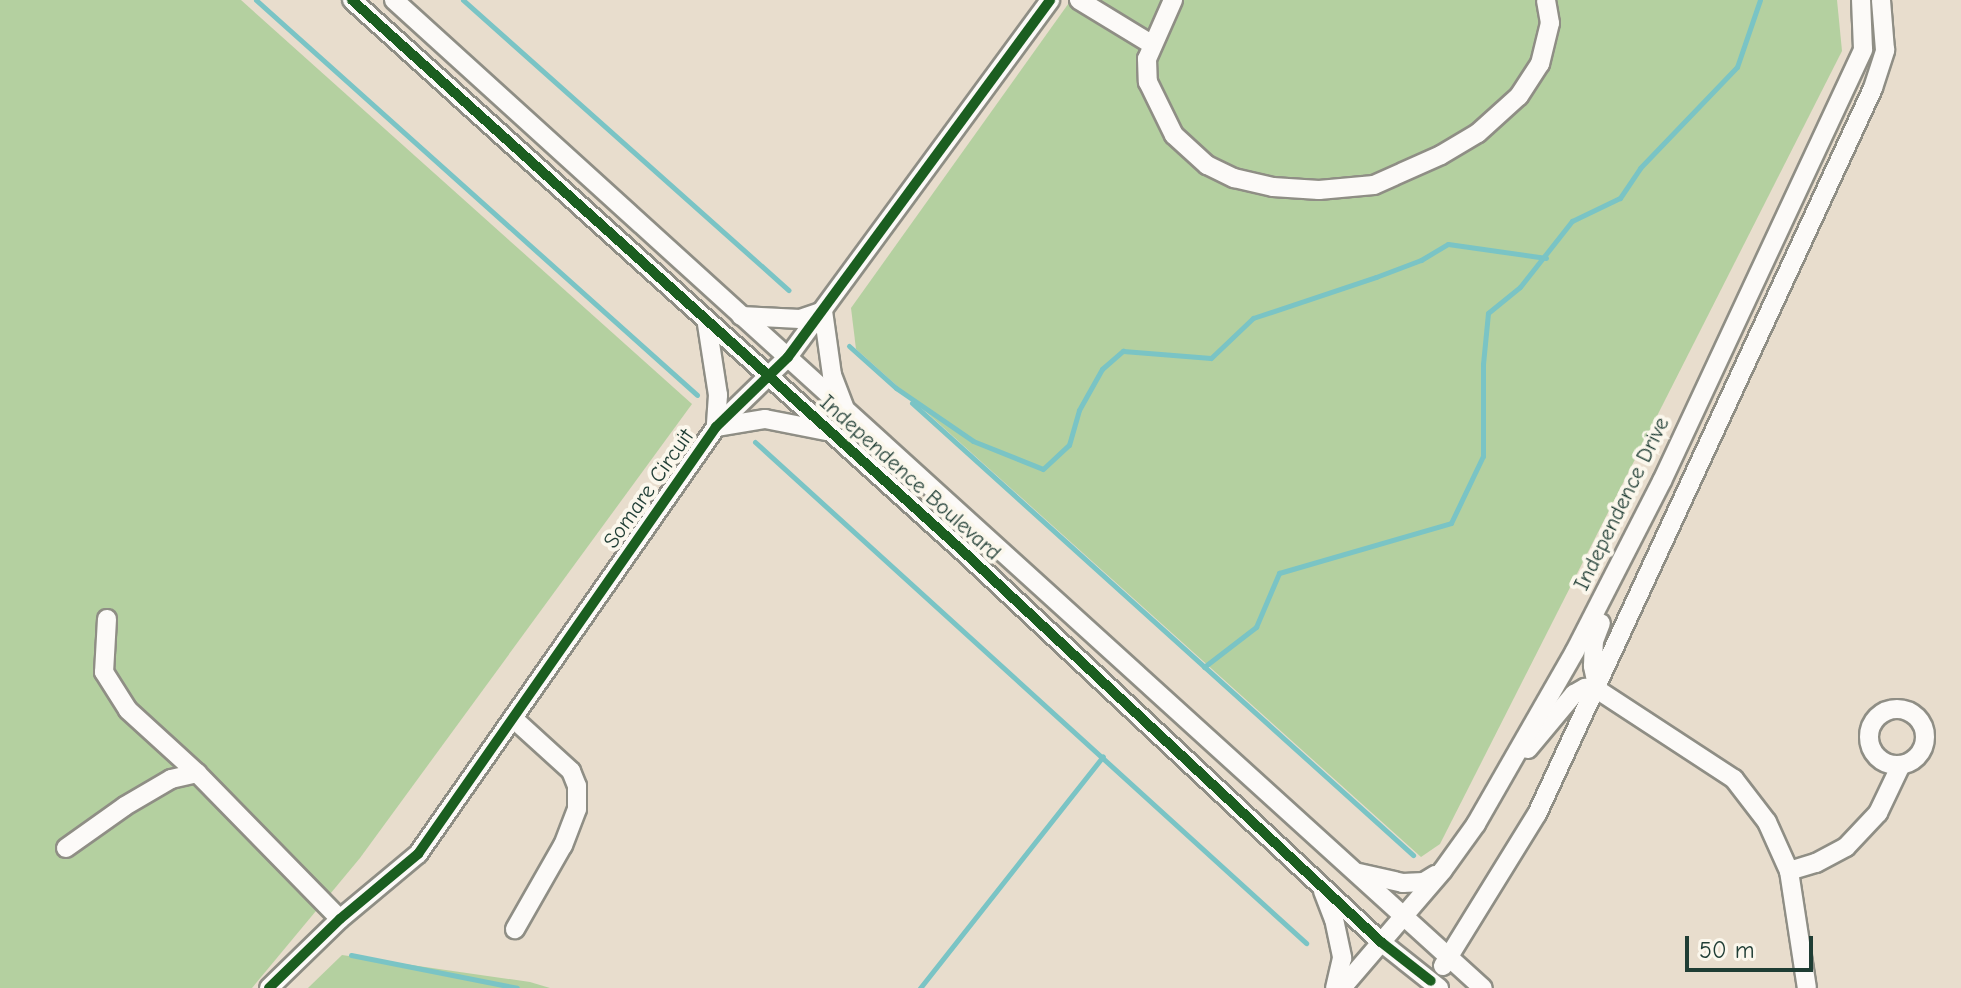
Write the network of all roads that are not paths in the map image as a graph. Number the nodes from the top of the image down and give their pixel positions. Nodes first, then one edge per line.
1 (352, 0) edge
2 (394, 0) edge
3 (1050, 0) edge
4 (1079, 0) edge
5 (1173, 0) edge
6 (1546, 0) edge
7 (1861, 0) edge
8 (1881, 0) edge
9 (1151, 44) junction
10 (823, 311) junction
11 (741, 316) junction
12 (707, 324) junction
13 (788, 357) junction
14 (768, 376) junction
15 (844, 410) junction
16 (716, 427) junction
17 (829, 431) junction
18 (1608, 588) junction
19 (107, 619) dead end
20 (1598, 690) junction
21 (515, 720) junction
22 (1901, 765) dead end
23 (197, 773) junction
24 (1502, 778) junction
25 (66, 848) dead end
26 (1443, 870) junction
27 (1789, 871) junction
28 (1357, 872) junction
29 (1319, 881) junction
30 (1401, 916) junction
31 (340, 919) junction
32 (515, 929) dead end
33 (1381, 942) junction
34 (1448, 959) junction
35 (1431, 986) edge
36 (269, 988) edge
37 (1335, 988) edge
38 (1342, 988) edge
39 (1483, 988) edge
40 (1807, 988) edge

1 - 12 street, Independence Boulevard
2 - 11 street, Independence Boulevard
3 - 10 street, Somare Circuit
4 - 9 street
5 - 9 street
6 - 9 street
7 - 18 street, Independence Drive
8 - 20 street
10 - 11 street
10 - 13 street, Somare Circuit
10 - 15 street
11 - 13 street, Independence Boulevard
12 - 14 street, Independence Boulevard
12 - 16 street
13 - 14 street, Somare Circuit
13 - 15 street, Independence Boulevard
14 - 16 street, Somare Circuit
14 - 17 street, Independence Boulevard
15 - 28 street, Independence Boulevard
16 - 17 street
16 - 21 street, Somare Circuit
17 - 29 street, Independence Boulevard
18 - 20 street
18 - 24 street, Independence Drive
19 - 23 street
20 - 24 street
20 - 27 street
20 - 34 street
21 - 31 street, Somare Circuit
21 - 32 street
22 - 27 street
23 - 25 street
23 - 31 street
24 - 26 street, Independence Drive
26 - 28 street
26 - 30 street, Independence Drive
27 - 40 street
28 - 30 street, Independence Boulevard
29 - 33 street, Independence Boulevard
29 - 37 street
30 - 33 street, Independence Drive
30 - 34 street, Independence Boulevard
31 - 36 street, Somare Circuit
33 - 35 street, Independence Boulevard
33 - 38 street, Independence Drive
34 - 35 street
34 - 39 street, Independence Boulevard

